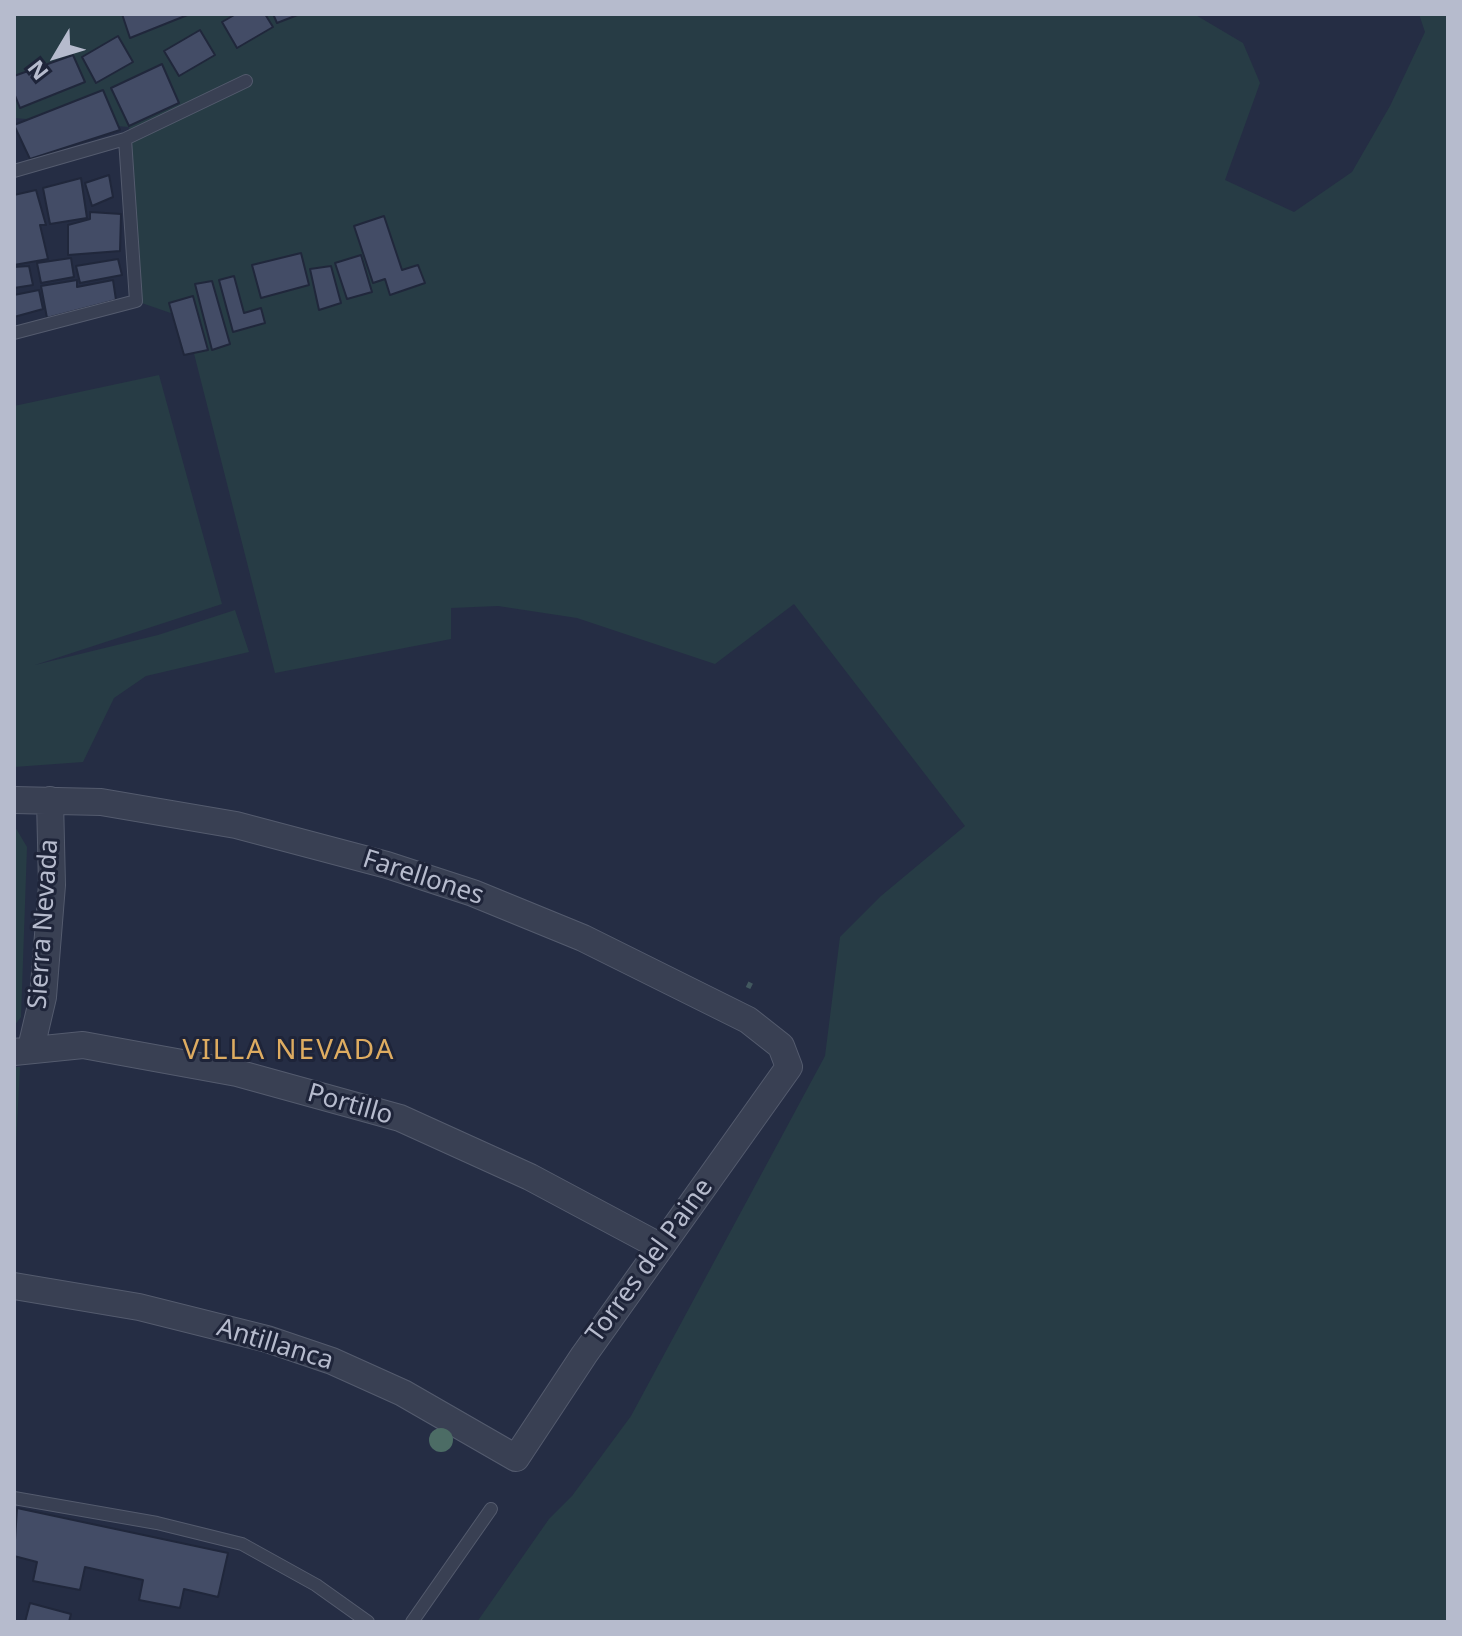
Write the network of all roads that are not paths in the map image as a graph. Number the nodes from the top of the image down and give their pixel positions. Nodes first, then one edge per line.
1 (246, 81) dead end
2 (125, 139) junction
3 (14, 171) edge
4 (14, 333) edge
5 (14, 800) edge
6 (50, 800) junction
7 (22, 1050) edge
8 (789, 1067) joint
9 (661, 1247) junction
10 (14, 1286) edge
11 (516, 1458) joint
12 (14, 1498) edge
13 (491, 1509) dead end
14 (368, 1622) edge
15 (412, 1622) edge

1 - 2 lane
2 - 3 lane
2 - 4 lane
5 - 6 street, Farellones
6 - 7 street, Sierra Nevada
6 - 8 street, Farellones
7 - 9 street, Portillo
8 - 9 street, Torres del Paine
9 - 11 street, Torres del Paine
10 - 11 street, Antillanca
12 - 14 lane
13 - 15 lane

